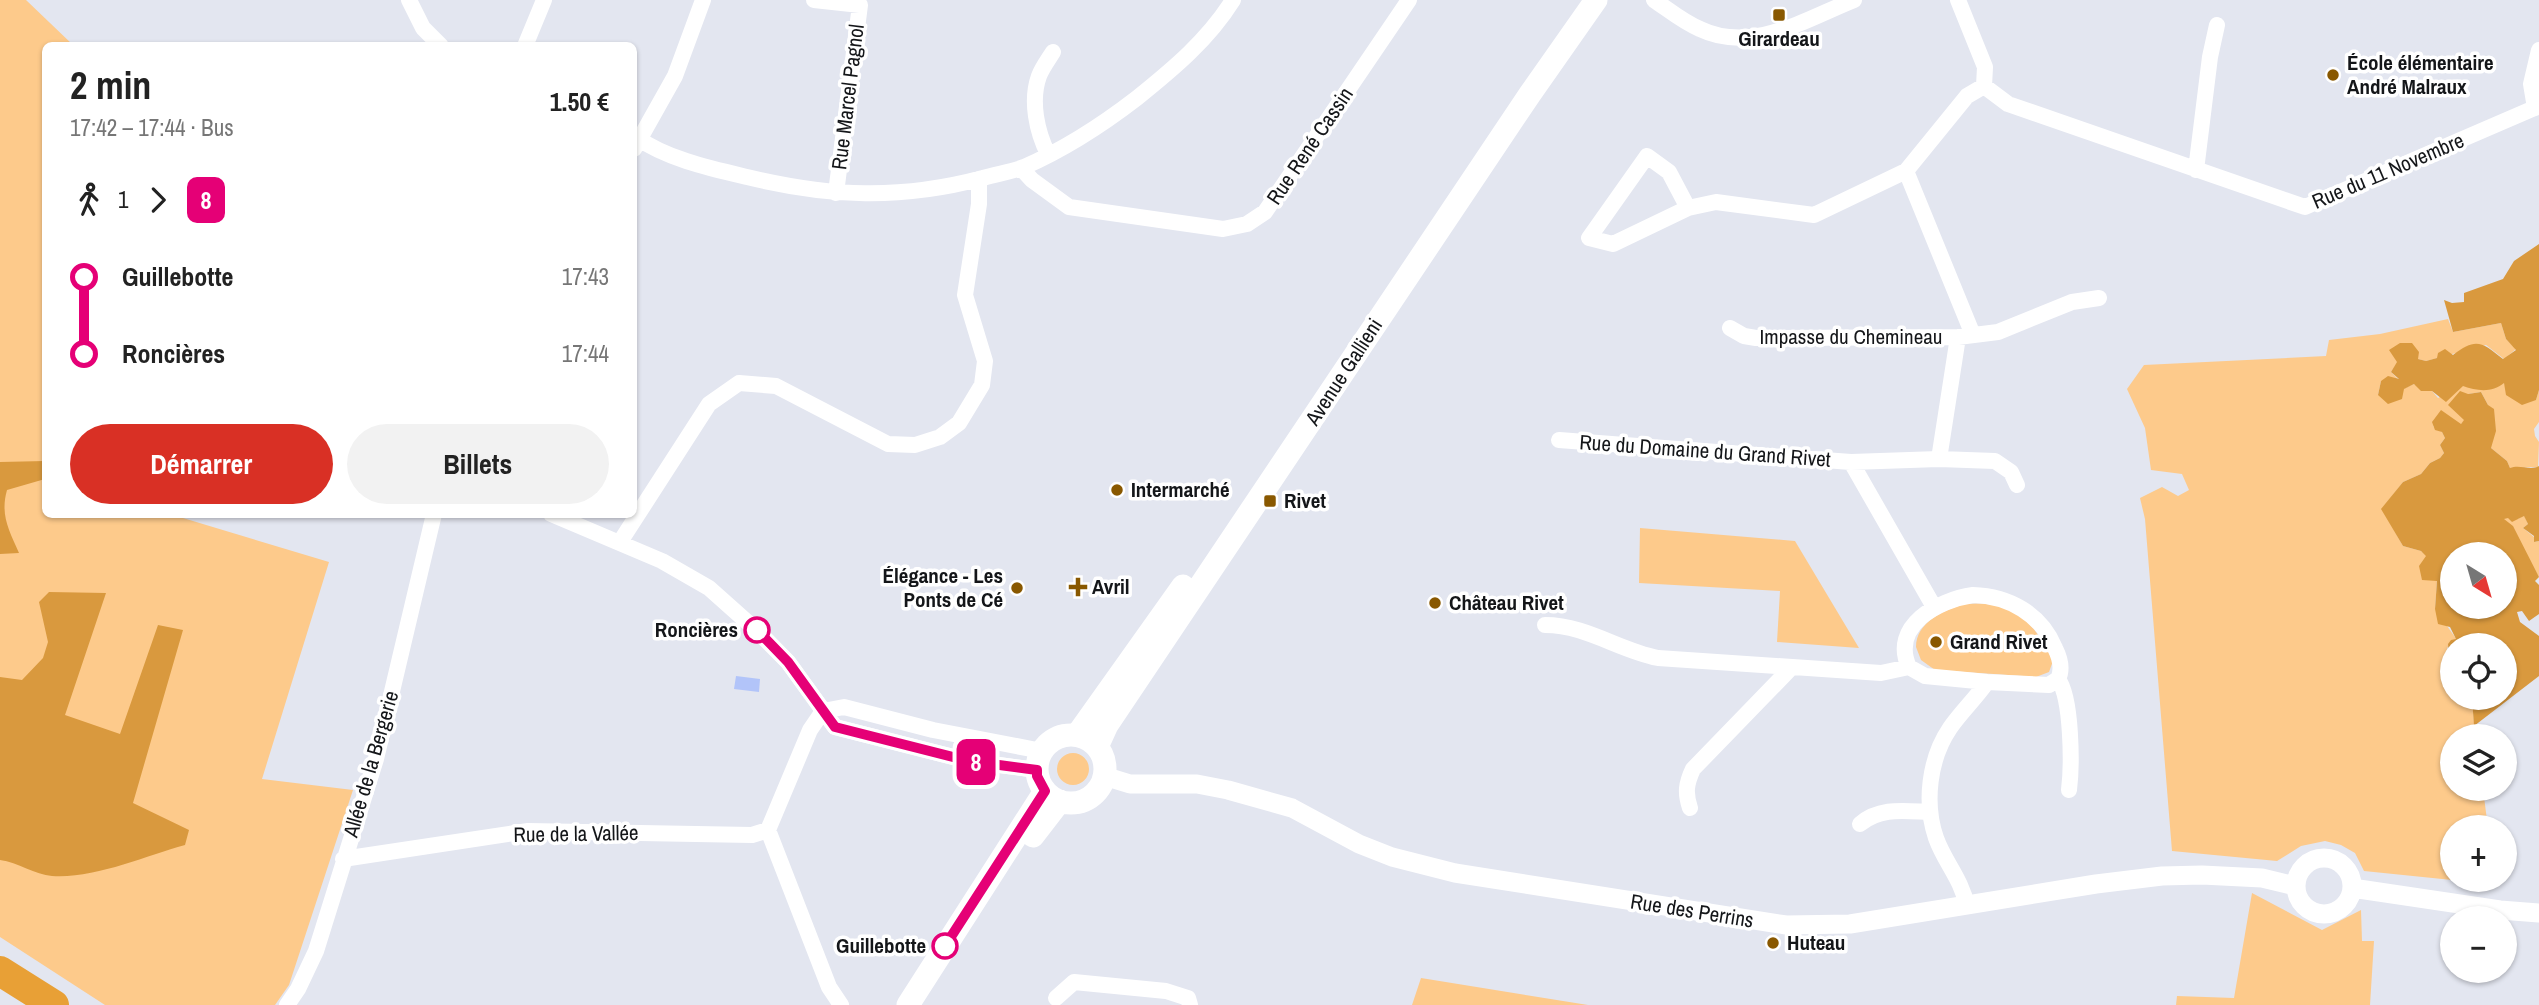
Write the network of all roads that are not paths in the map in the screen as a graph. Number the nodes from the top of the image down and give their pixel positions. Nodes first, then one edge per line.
1 (409, 0) edge
2 (544, 0) edge
3 (703, 0) edge
4 (814, 0) edge
5 (1233, 0) edge
6 (1409, 0) edge
7 (1579, 0) edge
8 (1596, 0) edge
9 (1654, 0) edge
10 (1854, 0) edge
11 (1958, 0) edge
12 (2217, 25) dead end
13 (437, 42) edge
14 (527, 42) edge
15 (2539, 50) edge
16 (1053, 52) dead end
17 (1984, 86) junction
18 (2537, 107) edge
19 (637, 140) edge
20 (637, 142) edge
21 (1048, 154) junction
22 (1021, 168) junction
23 (2196, 170) junction
24 (1906, 171) junction
25 (979, 179) junction
26 (836, 192) junction
27 (1688, 208) junction
28 (2099, 298) dead end
29 (1730, 328) dead end
30 (1966, 336) junction
31 (1559, 440) dead end
32 (1940, 459) junction
33 (1851, 462) junction
34 (2017, 485) dead end
35 (637, 516) edge
36 (433, 518) edge
37 (561, 518) edge
38 (635, 518) edge
39 (620, 542) junction
40 (1934, 607) junction
41 (1545, 625) dead end
42 (1791, 667) junction
43 (1909, 667) junction
44 (2058, 679) junction
45 (1987, 682) junction
46 (823, 711) junction
47 (1077, 735) junction
48 (1097, 747) junction
49 (1104, 776) junction
50 (1046, 778) junction
51 (2068, 790) dead end
52 (1690, 808) dead end
53 (1929, 812) junction
54 (1860, 824) dead end
55 (768, 830) junction
56 (343, 859) junction
57 (2295, 886) junction
58 (2352, 888) junction
59 (1967, 906) junction
60 (2539, 913) edge
61 (0, 971) edge
62 (1056, 998) dead end
63 (54, 1005) edge
64 (287, 1005) edge
65 (841, 1005) edge
66 (908, 1005) edge
67 (921, 1005) edge
68 (1190, 1005) edge

1 - 13 street
2 - 14 street
3 - 19 street
4 - 26 street, Rue Marcel Pagnol
5 - 21 street
6 - 22 street, Rue René Cassin
7 - 47 main road, Avenue Gallieni
8 - 48 main road, Avenue Gallieni
9 - 10 street
11 - 17 street
12 - 23 street
15 - 18 street
16 - 21 street
17 - 23 street, Rue du 11 Novembre
17 - 24 street
18 - 23 street, Rue du 11 Novembre
20 - 26 street
21 - 22 street
22 - 25 street
24 - 27 street
24 - 30 street, Impasse du Chemineau
25 - 26 street
25 - 35 street
27 - 27 street
28 - 30 street, Impasse du Chemineau
29 - 30 street, Impasse du Chemineau
30 - 32 street
31 - 33 street, Rue du Domaine du Grand Rivet
32 - 33 street, Rue du Domaine du Grand Rivet
32 - 34 street, Rue du Domaine du Grand Rivet
33 - 40 street, Rue du Domaine du Grand Rivet
36 - 56 street, Allée de la Bergerie
37 - 39 street
38 - 39 street
39 - 46 street
40 - 43 street
40 - 44 street
41 - 42 street
42 - 43 street
42 - 52 street
43 - 45 street
44 - 45 street
44 - 51 street
45 - 53 street
46 - 50 street
46 - 50 street
46 - 55 street
47 - 48 main road
47 - 50 main road
48 - 49 main road
49 - 50 main road
49 - 59 street, Rue des Perrins
50 - 66 main road
50 - 67 main road
53 - 54 street
53 - 59 street
55 - 56 street, Rue de la Vallée
55 - 65 street
56 - 64 street, Allée de la Bergerie
57 - 58 street
57 - 58 street
57 - 59 street, Rue des Perrins
58 - 60 street
61 - 63 highway
62 - 68 street

